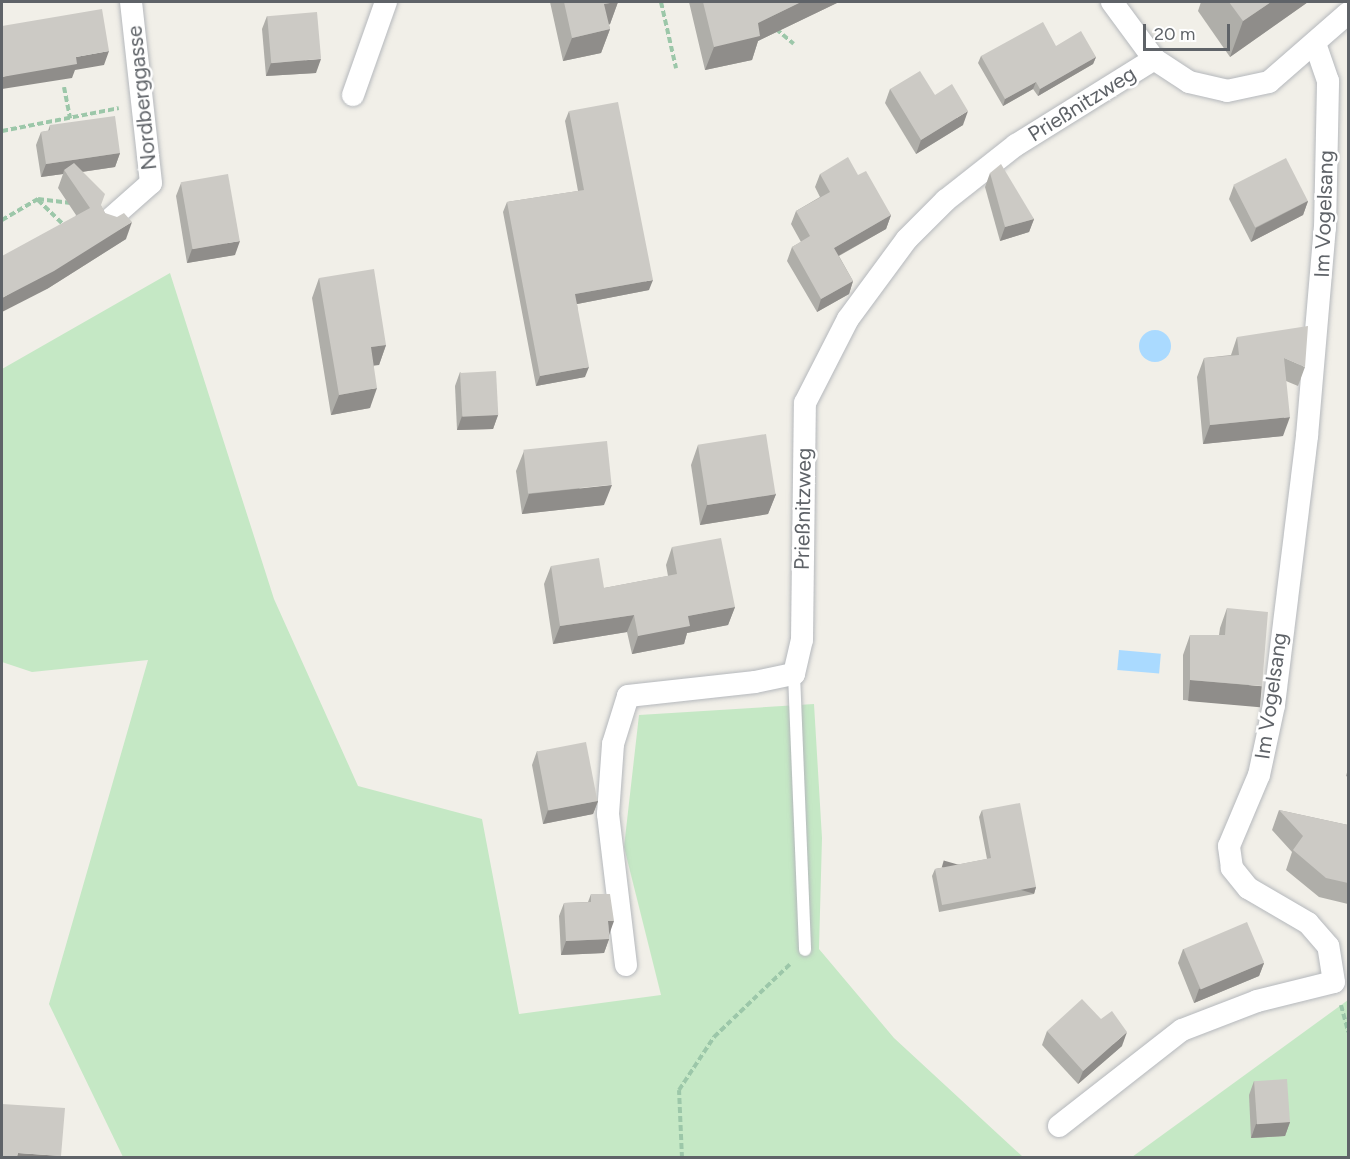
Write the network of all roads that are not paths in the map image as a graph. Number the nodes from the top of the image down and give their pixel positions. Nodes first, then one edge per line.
1 (131, 2) edge
2 (386, 2) edge
3 (1112, 2) edge
4 (1348, 13) edge
5 (1316, 46) junction
6 (1154, 59) junction
7 (353, 95) dead end
8 (112, 218) edge
9 (794, 674) junction
10 (805, 950) road end
11 (626, 965) dead end
12 (1059, 1126) dead end

1 - 8 street, Nordberggasse
2 - 7 street
3 - 6 street
4 - 5 street
5 - 6 street
5 - 12 street, Im Vogelsang
6 - 9 street, Prießnitzweg
9 - 10 lane
9 - 11 street

